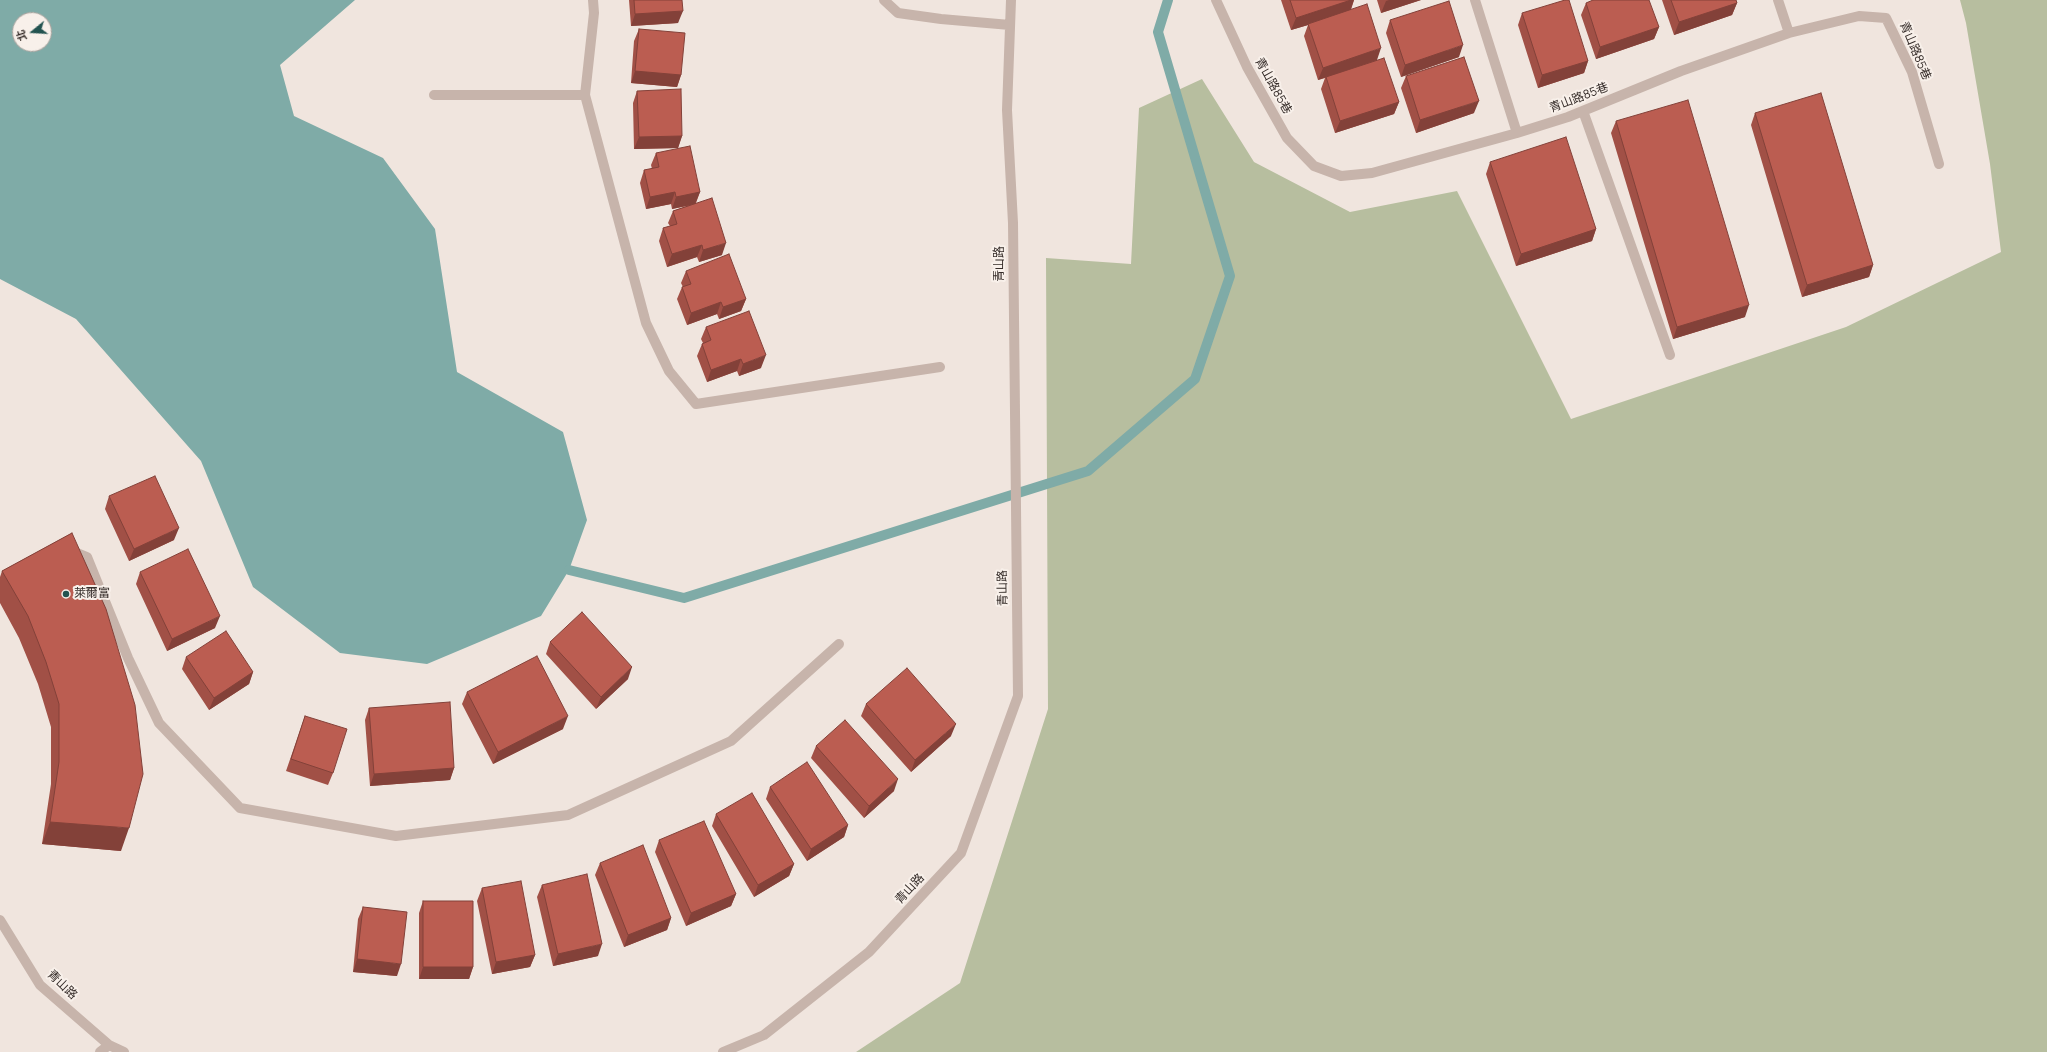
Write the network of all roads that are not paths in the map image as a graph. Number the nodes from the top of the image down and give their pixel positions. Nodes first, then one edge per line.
1 (593, 0) edge
2 (884, 0) edge
3 (1011, 0) edge
4 (1216, 0) edge
5 (1475, 0) edge
6 (1778, 0) edge
7 (1010, 25) junction
8 (1789, 33) junction
9 (585, 95) junction
10 (434, 96) dead end
11 (1583, 111) junction
12 (1517, 133) junction
13 (1939, 164) dead end
14 (1670, 355) dead end
15 (940, 367) dead end
16 (58, 548) edge
17 (839, 644) dead end
18 (0, 920) edge
19 (109, 1045) junction
20 (100, 1052) edge
21 (124, 1052) edge
22 (723, 1052) edge

1 - 9 street
2 - 7 street
3 - 7 street, 青山路
4 - 12 street, 青山路85巷
5 - 12 street
6 - 8 street
7 - 22 street, 青山路
8 - 11 street, 青山路85巷
8 - 13 street, 青山路85巷
9 - 10 street
9 - 15 street
11 - 12 street, 青山路85巷
11 - 14 street
16 - 17 street
18 - 19 street, 青山路
19 - 20 street
19 - 21 street, 青山路

